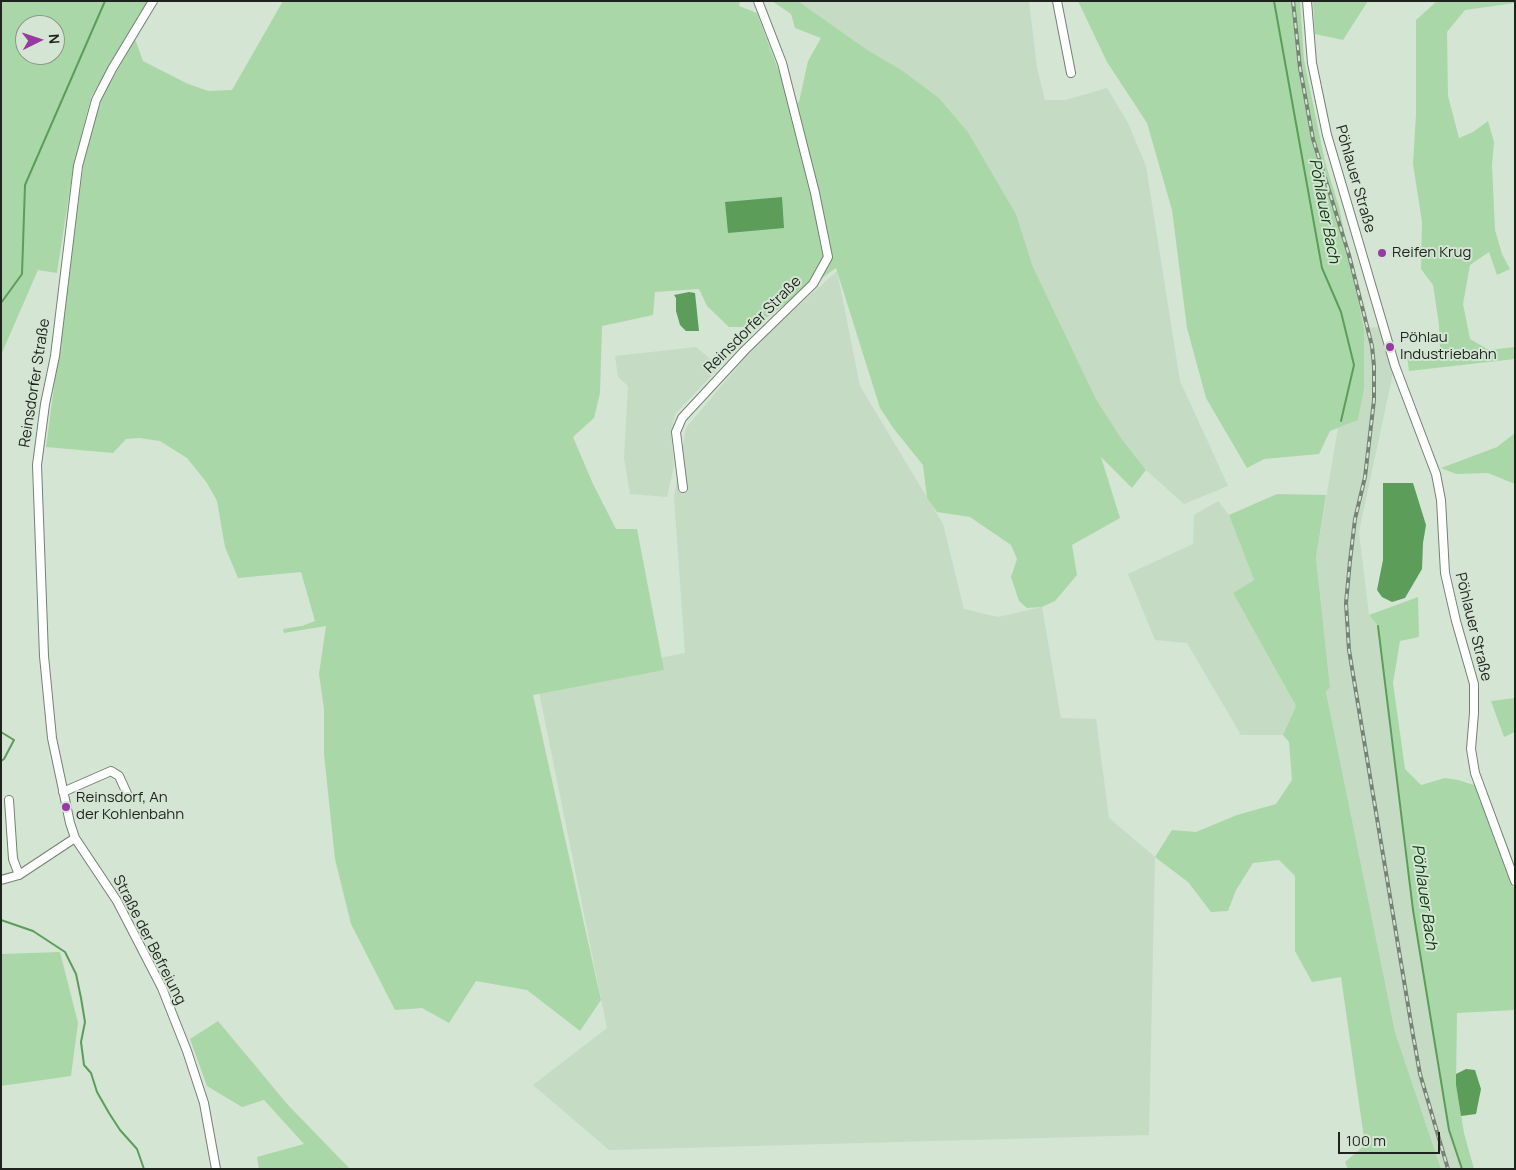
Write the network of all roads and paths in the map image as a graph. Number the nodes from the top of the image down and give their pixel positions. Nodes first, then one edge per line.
1 (153, 1) edge
2 (758, 1) edge
3 (1057, 1) edge
4 (1307, 1) edge
5 (1071, 73) dead end
6 (683, 488) dead end
7 (62, 789) junction
8 (129, 798) dead end
9 (9, 800) dead end
10 (75, 838) junction
11 (19, 875) junction
12 (1, 880) edge
13 (1515, 881) edge
14 (216, 1169) edge

1 - 7 street, Reinsdorfer Straße
2 - 6 street, Reinsdorfer Straße
3 - 5 street
4 - 13 street, Pöhlauer Straße
7 - 8 street
7 - 10 street, Straße der Befreiung
9 - 11 street
10 - 11 street
10 - 14 street, Straße der Befreiung
11 - 12 street

